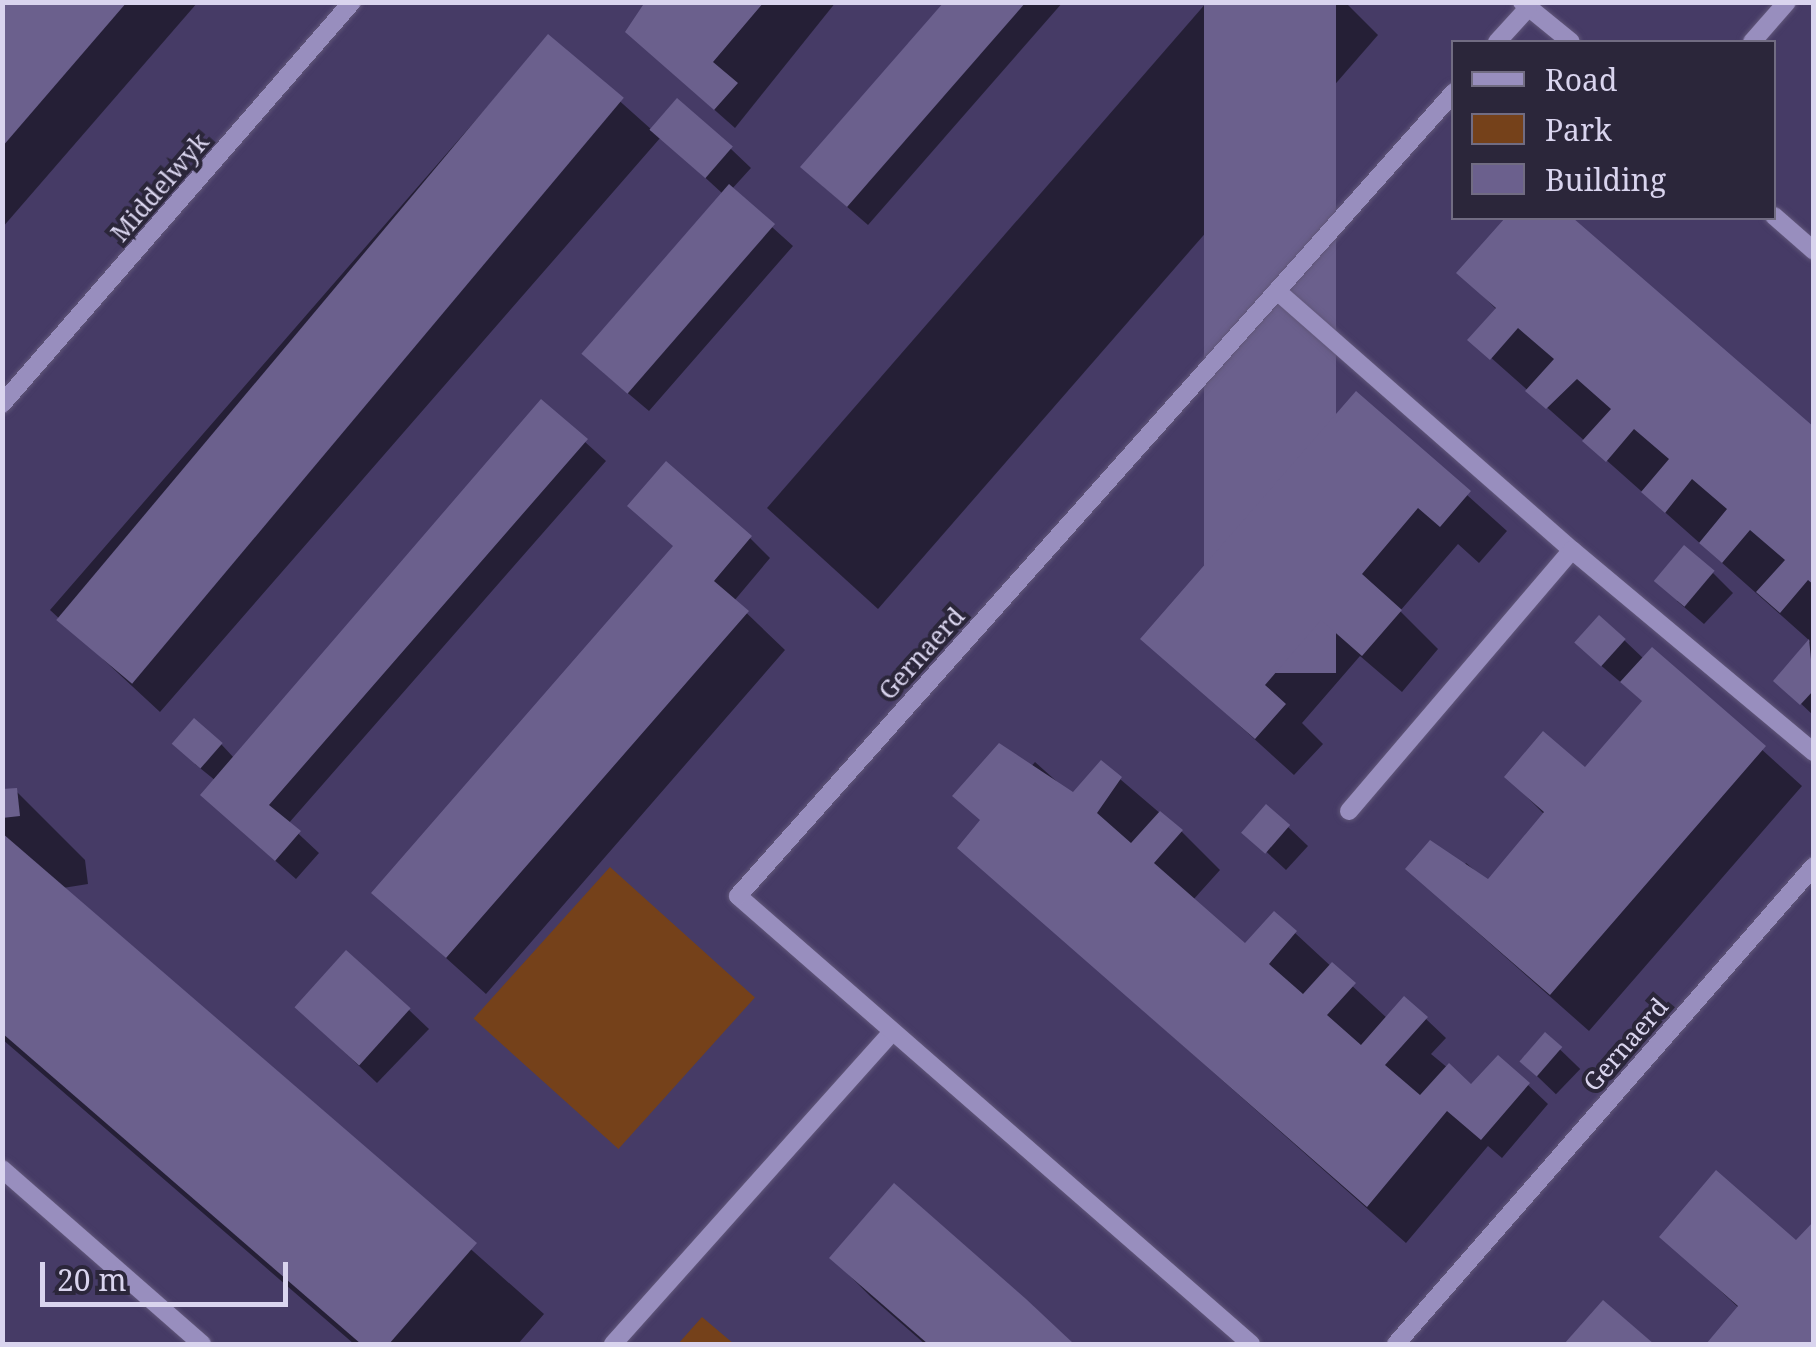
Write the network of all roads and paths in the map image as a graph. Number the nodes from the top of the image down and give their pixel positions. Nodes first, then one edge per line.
1 (352, 2) edge
2 (1788, 2) edge
3 (1525, 5) edge
4 (1499, 40) edge
5 (1569, 40) edge
6 (1754, 40) edge
7 (1451, 95) edge
8 (1776, 218) edge
9 (1814, 251) edge
10 (1277, 290) junction
11 (2, 404) edge
12 (1572, 550) junction
13 (1814, 752) edge
14 (1349, 811) dead end
15 (1814, 866) edge
16 (892, 1032) junction
17 (2, 1169) edge
18 (202, 1344) edge
19 (613, 1344) edge
20 (1251, 1344) edge
21 (1396, 1344) edge

1 - 11 street, Middelwyk
2 - 6 street
3 - 4 street
3 - 5 street
7 - 10 street, Gernaerd
8 - 9 street
10 - 12 street
10 - 16 street, Gernaerd
12 - 13 street
12 - 14 street
15 - 21 street, Gernaerd
16 - 19 street
16 - 20 street, Gernaerd
17 - 18 street

